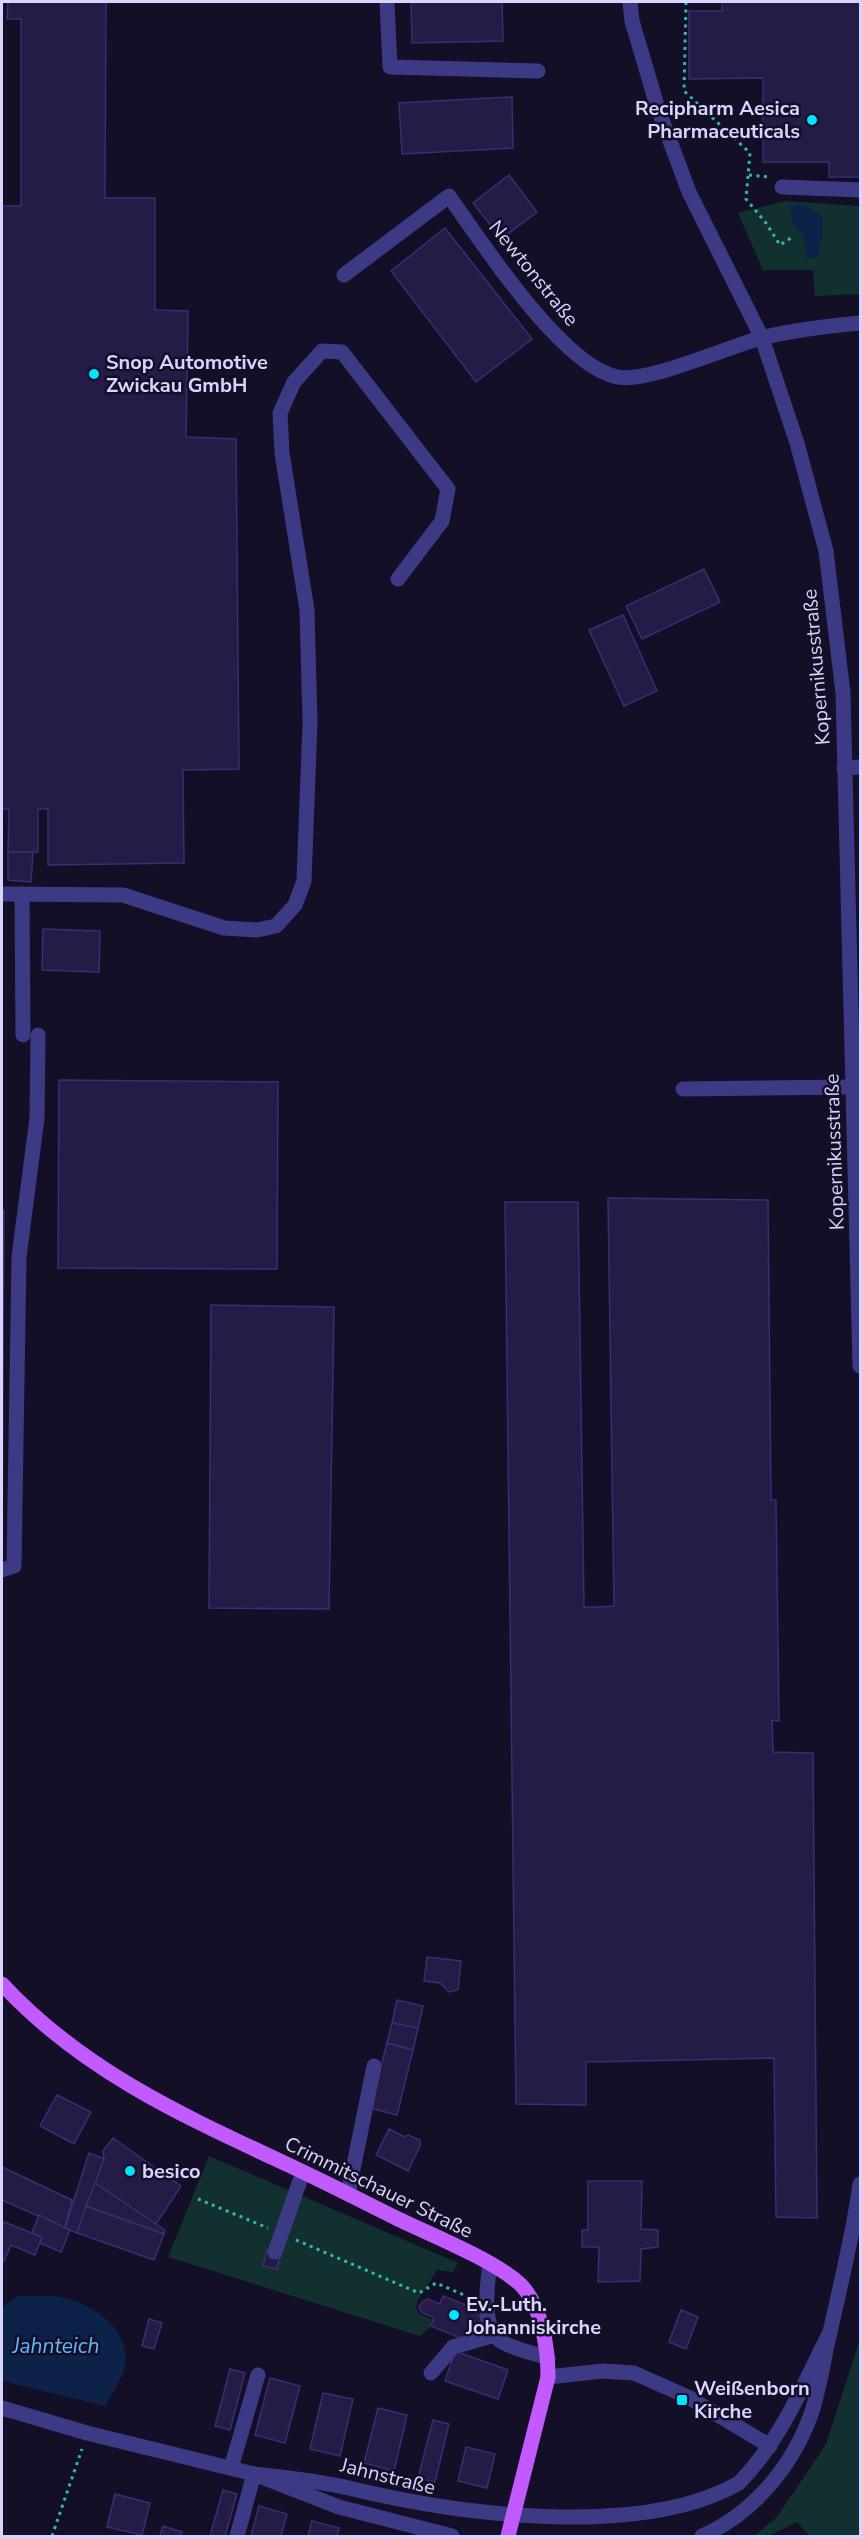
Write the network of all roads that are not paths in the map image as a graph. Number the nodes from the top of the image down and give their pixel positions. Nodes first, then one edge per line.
1 (387, 2) edge
2 (630, 2) edge
3 (538, 71) dead end
4 (782, 188) dead end
5 (861, 190) edge
6 (344, 275) dead end
7 (861, 323) edge
8 (762, 338) junction
9 (398, 579) dead end
10 (861, 767) edge
11 (844, 768) junction
12 (2, 894) edge
13 (22, 894) junction
14 (852, 1087) junction
15 (683, 1089) dead end
16 (858, 1185) edge
17 (861, 1366) edge
18 (2, 1570) edge
19 (2, 1984) edge
20 (374, 2066) dead end
21 (303, 2172) junction
22 (861, 2184) edge
23 (348, 2194) junction
24 (274, 2252) dead end
25 (490, 2264) junction
26 (830, 2332) junction
27 (495, 2335) junction
28 (548, 2358) junction
29 (431, 2373) dead end
30 (258, 2375) dead end
31 (548, 2377) junction
32 (2, 2408) edge
33 (770, 2445) junction
34 (231, 2468) junction
35 (255, 2474) junction
36 (684, 2520) dead end
37 (509, 2531) edge
38 (546, 2532) dead end
39 (237, 2536) edge
40 (452, 2536) edge
41 (702, 2536) edge

1 - 3 street
2 - 8 street, Kopernikusstraße
4 - 5 street
6 - 8 street, Newtonstraße
7 - 8 street, Newtonstraße
8 - 11 street, Kopernikusstraße
9 - 13 street
10 - 11 street
11 - 14 street, Kopernikusstraße
12 - 13 street
13 - 18 street
14 - 15 street
14 - 16 street, Kopernikusstraße
16 - 17 street, Kopernikusstraße
19 - 21 main road, Crimmitschauer Straße
20 - 23 street
21 - 23 main road, Crimmitschauer Straße
21 - 24 street
22 - 26 street
23 - 25 main road, Crimmitschauer Straße
25 - 27 street
25 - 28 main road, Crimmitschauer Straße
26 - 33 street
26 - 41 street
27 - 28 street
27 - 29 street
28 - 31 main road, Crimmitschauer Straße
30 - 34 street
31 - 33 street
31 - 37 main road, Crimmitschauer Straße
32 - 34 street, Jahnstraße
33 - 36 street
34 - 35 street, Jahnstraße
35 - 37 street, Jahnstraße
35 - 39 street
35 - 40 street, Jahnstraße
37 - 38 street

